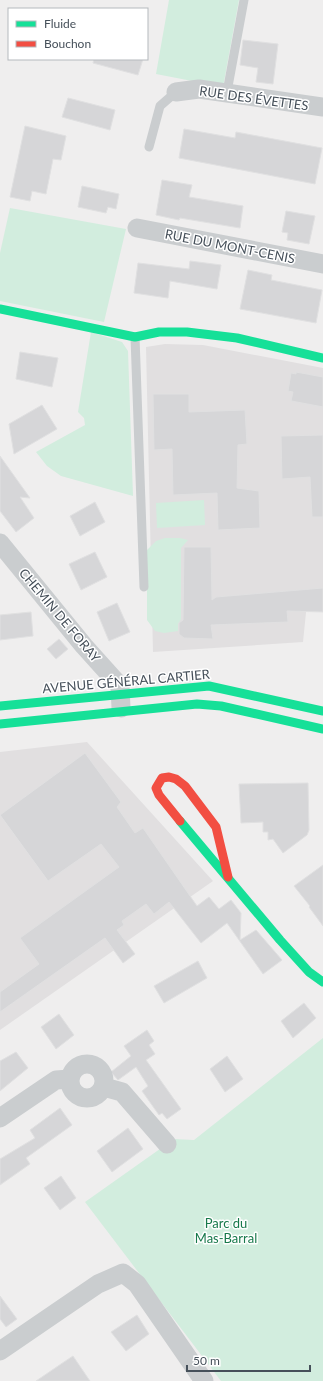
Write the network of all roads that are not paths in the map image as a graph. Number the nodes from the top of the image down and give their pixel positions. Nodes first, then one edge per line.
1 (244, 0) edge
2 (176, 92) joint
3 (227, 92) junction
4 (323, 108) edge
5 (149, 147) dead end
6 (138, 228) dead end
7 (323, 264) edge
8 (0, 309) edge
9 (135, 337) junction
10 (323, 358) edge
11 (0, 543) edge
12 (144, 587) dead end
13 (225, 688) junction
14 (120, 703) junction
15 (0, 706) edge
16 (221, 706) junction
17 (153, 708) junction
18 (241, 710) junction
19 (323, 711) edge
20 (204, 714) dead end
21 (174, 717) dead end
22 (0, 724) edge
23 (323, 729) edge
24 (228, 877) junction
25 (323, 982) edge
26 (70, 1079) junction
27 (104, 1087) junction
28 (0, 1118) edge
29 (167, 1144) dead end
30 (0, 1351) edge
31 (204, 1381) edge

1 - 3 lane
2 - 3 street, RUE DES ÉVETTES
2 - 5 lane, RUE DES ÉVETTES
3 - 4 street, RUE DES ÉVETTES
6 - 7 street, RUE DU MONT-CENIS
8 - 9 street
9 - 10 street
9 - 12 lane
11 - 14 street, CHEMIN DE FORAY
13 - 14 street, AVENUE GÉNÉRAL CARTIER
13 - 16 street
13 - 19 street, AVENUE GÉNÉRAL CARTIER
14 - 15 street, AVENUE GÉNÉRAL CARTIER
14 - 17 street, AVENUE GÉNÉRAL CARTIER
14 - 22 street, AVENUE GÉNÉRAL CARTIER
16 - 17 street, AVENUE GÉNÉRAL CARTIER
16 - 18 street, AVENUE GÉNÉRAL CARTIER
17 - 21 lane
18 - 20 lane
18 - 23 street, AVENUE GÉNÉRAL CARTIER
24 - 24 street
24 - 25 street
26 - 27 street
26 - 27 street
26 - 28 street
27 - 29 street
30 - 31 street

